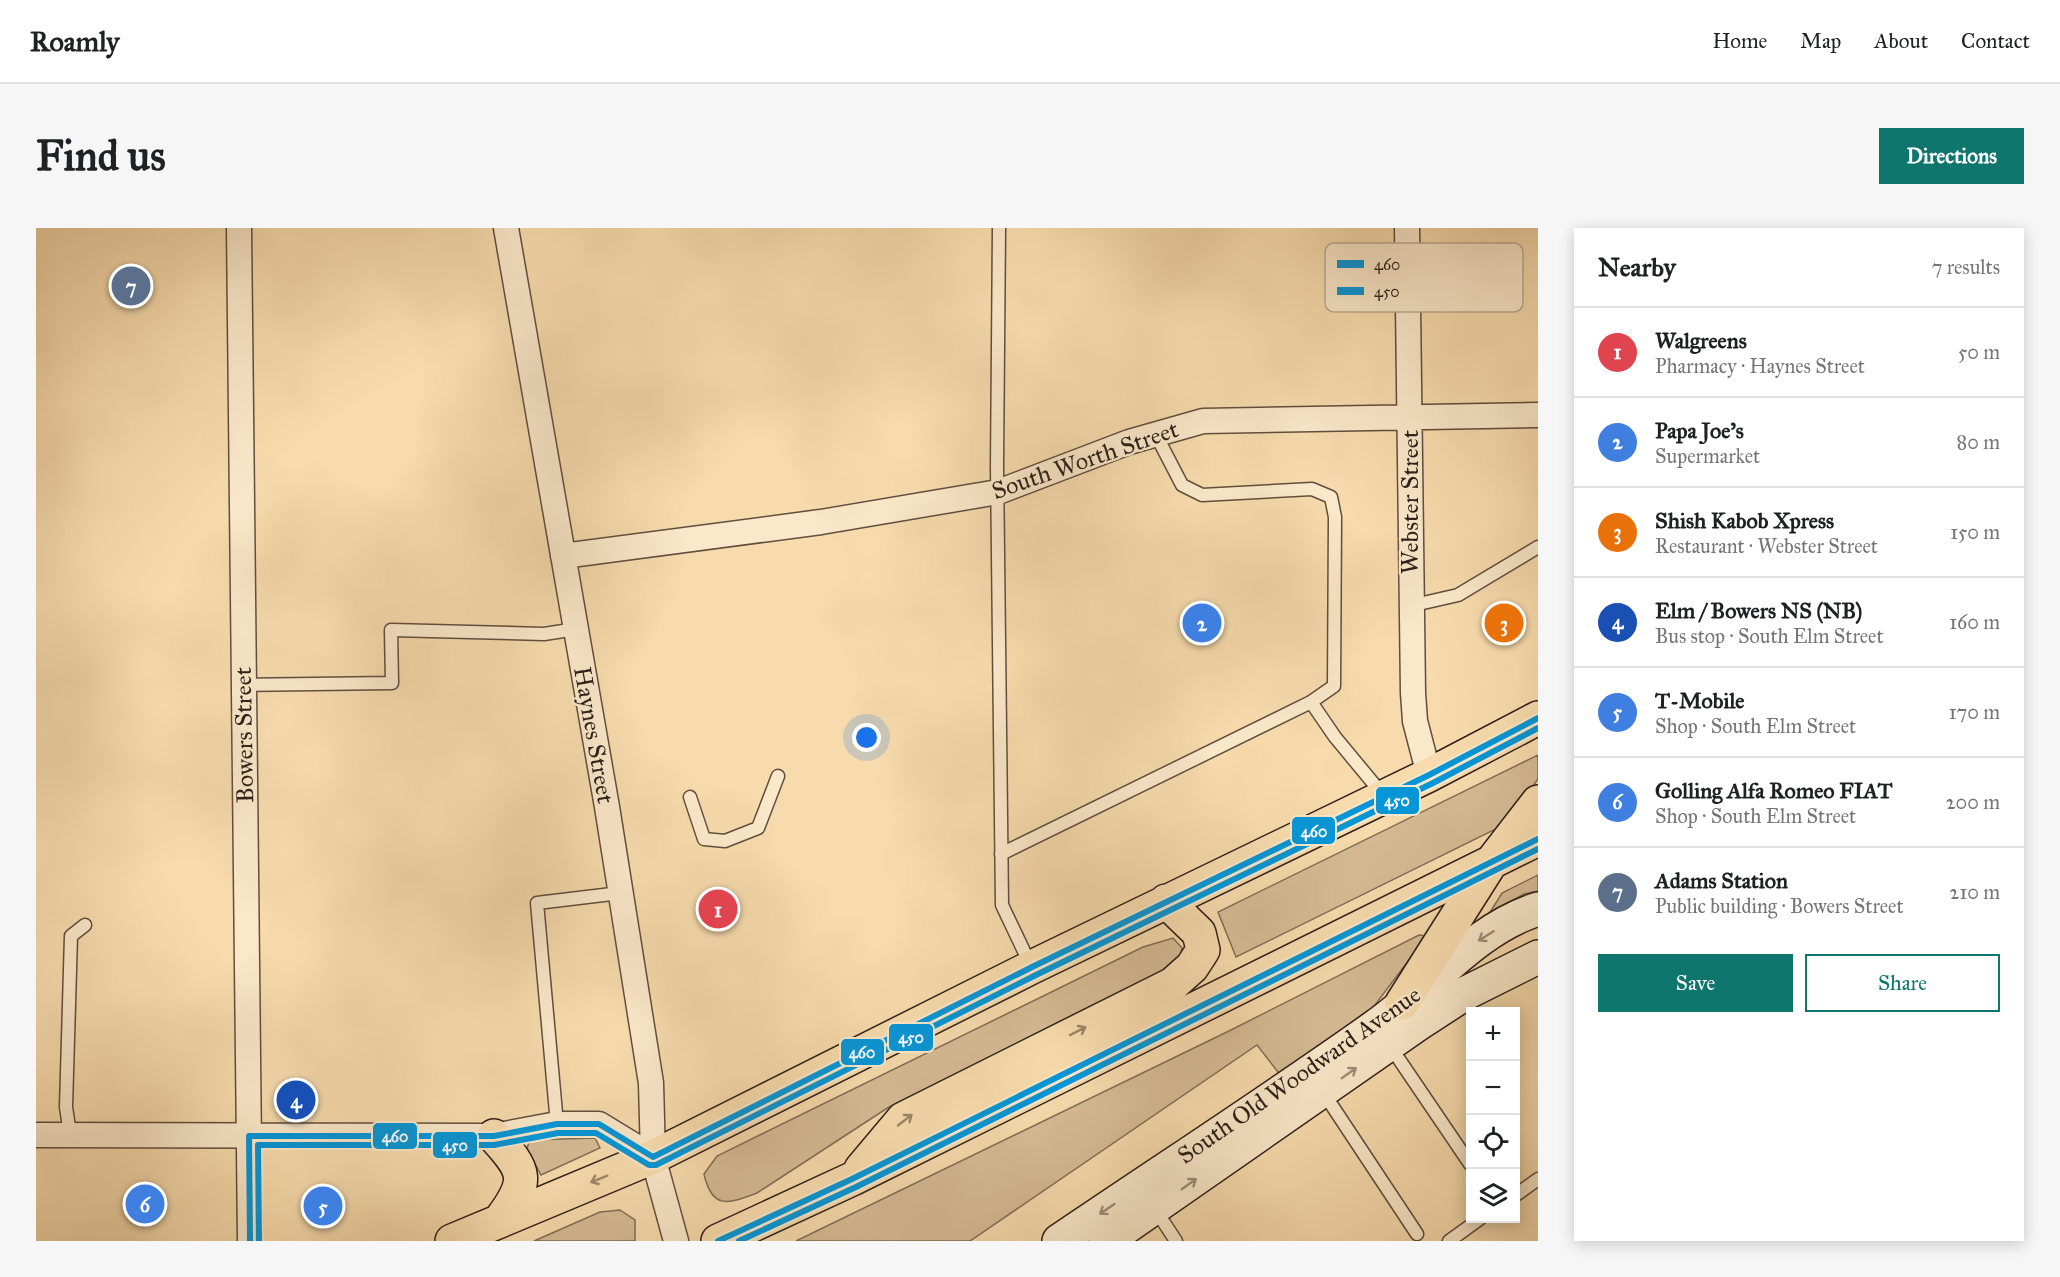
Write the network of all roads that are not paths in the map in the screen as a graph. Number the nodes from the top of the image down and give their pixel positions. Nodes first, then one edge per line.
1 (239, 228) edge
2 (506, 228) edge
3 (999, 228) edge
4 (1407, 228) edge
5 (1407, 243) edge
6 (1408, 312) edge
7 (1538, 415) edge
8 (1409, 416) junction
9 (1155, 433) junction
10 (998, 492) junction
11 (1538, 547) edge
12 (563, 556) junction
13 (1410, 606) junction
14 (576, 629) junction
15 (244, 685) junction
16 (1311, 702) junction
17 (1538, 718) edge
18 (1429, 775) junction
19 (778, 776) dead end
20 (1383, 796) junction
21 (690, 797) dead end
22 (1538, 802) edge
23 (1538, 839) edge
24 (1001, 854) junction
25 (1490, 864) junction
26 (620, 893) junction
27 (1166, 901) junction
28 (1538, 909) edge
29 (85, 925) dead end
30 (1538, 957) edge
31 (1032, 967) junction
32 (1402, 1003) junction
33 (1389, 1045) junction
34 (1322, 1091) junction
35 (557, 1124) junction
36 (70, 1134) junction
37 (36, 1135) edge
38 (249, 1136) junction
39 (494, 1136) junction
40 (653, 1157) junction
41 (1466, 1158) edge
42 (852, 1179) junction
43 (1538, 1179) edge
44 (1520, 1192) edge
45 (1155, 1208) junction
46 (501, 1220) junction
47 (1474, 1223) edge
48 (1417, 1234) dead end
49 (250, 1241) edge
50 (452, 1241) edge
51 (676, 1241) edge
52 (718, 1241) edge
53 (1059, 1241) edge
54 (1106, 1241) edge
55 (1176, 1241) edge
56 (1449, 1241) edge

1 - 15 street, Bowers Street
2 - 12 street, Haynes Street
3 - 10 lane
4 - 5 street, Webster Street
6 - 8 street, Webster Street
7 - 8 street, South Worth Street
8 - 9 street, South Worth Street
8 - 13 street, Webster Street
9 - 10 street, South Worth Street
9 - 16 lane
10 - 12 street, South Worth Street
10 - 24 lane
11 - 13 lane
12 - 14 street, Haynes Street
13 - 18 street, Webster Street
14 - 15 lane
14 - 26 street, Haynes Street
15 - 38 street, Bowers Street
16 - 20 lane
16 - 24 lane
17 - 18 main road
18 - 20 main road
19 - 21 lane
20 - 27 main road
22 - 25 main road
23 - 25 main road
24 - 31 lane
25 - 32 main road
25 - 42 main road
26 - 35 lane
26 - 40 street, Haynes Street
27 - 31 main road
42 -> 27 main road
28 -> 32 street, South Old Woodward Avenue
29 - 36 lane
30 - 33 street, South Old Woodward Avenue
31 - 40 main road
32 -> 53 street, South Old Woodward Avenue
34 -> 33 street, South Old Woodward Avenue
33 - 41 lane
45 -> 34 street, South Old Woodward Avenue
34 - 48 lane
35 - 39 street
35 - 40 street
36 - 37 street
36 - 38 street
38 - 39 street
38 - 49 street, Bowers Street
39 - 46 main road
40 -> 46 main road
40 - 51 street, Haynes Street
42 - 52 main road
43 - 44 lane
45 - 54 street, South Old Woodward Avenue
45 - 55 lane
46 - 50 main road
47 - 56 lane

